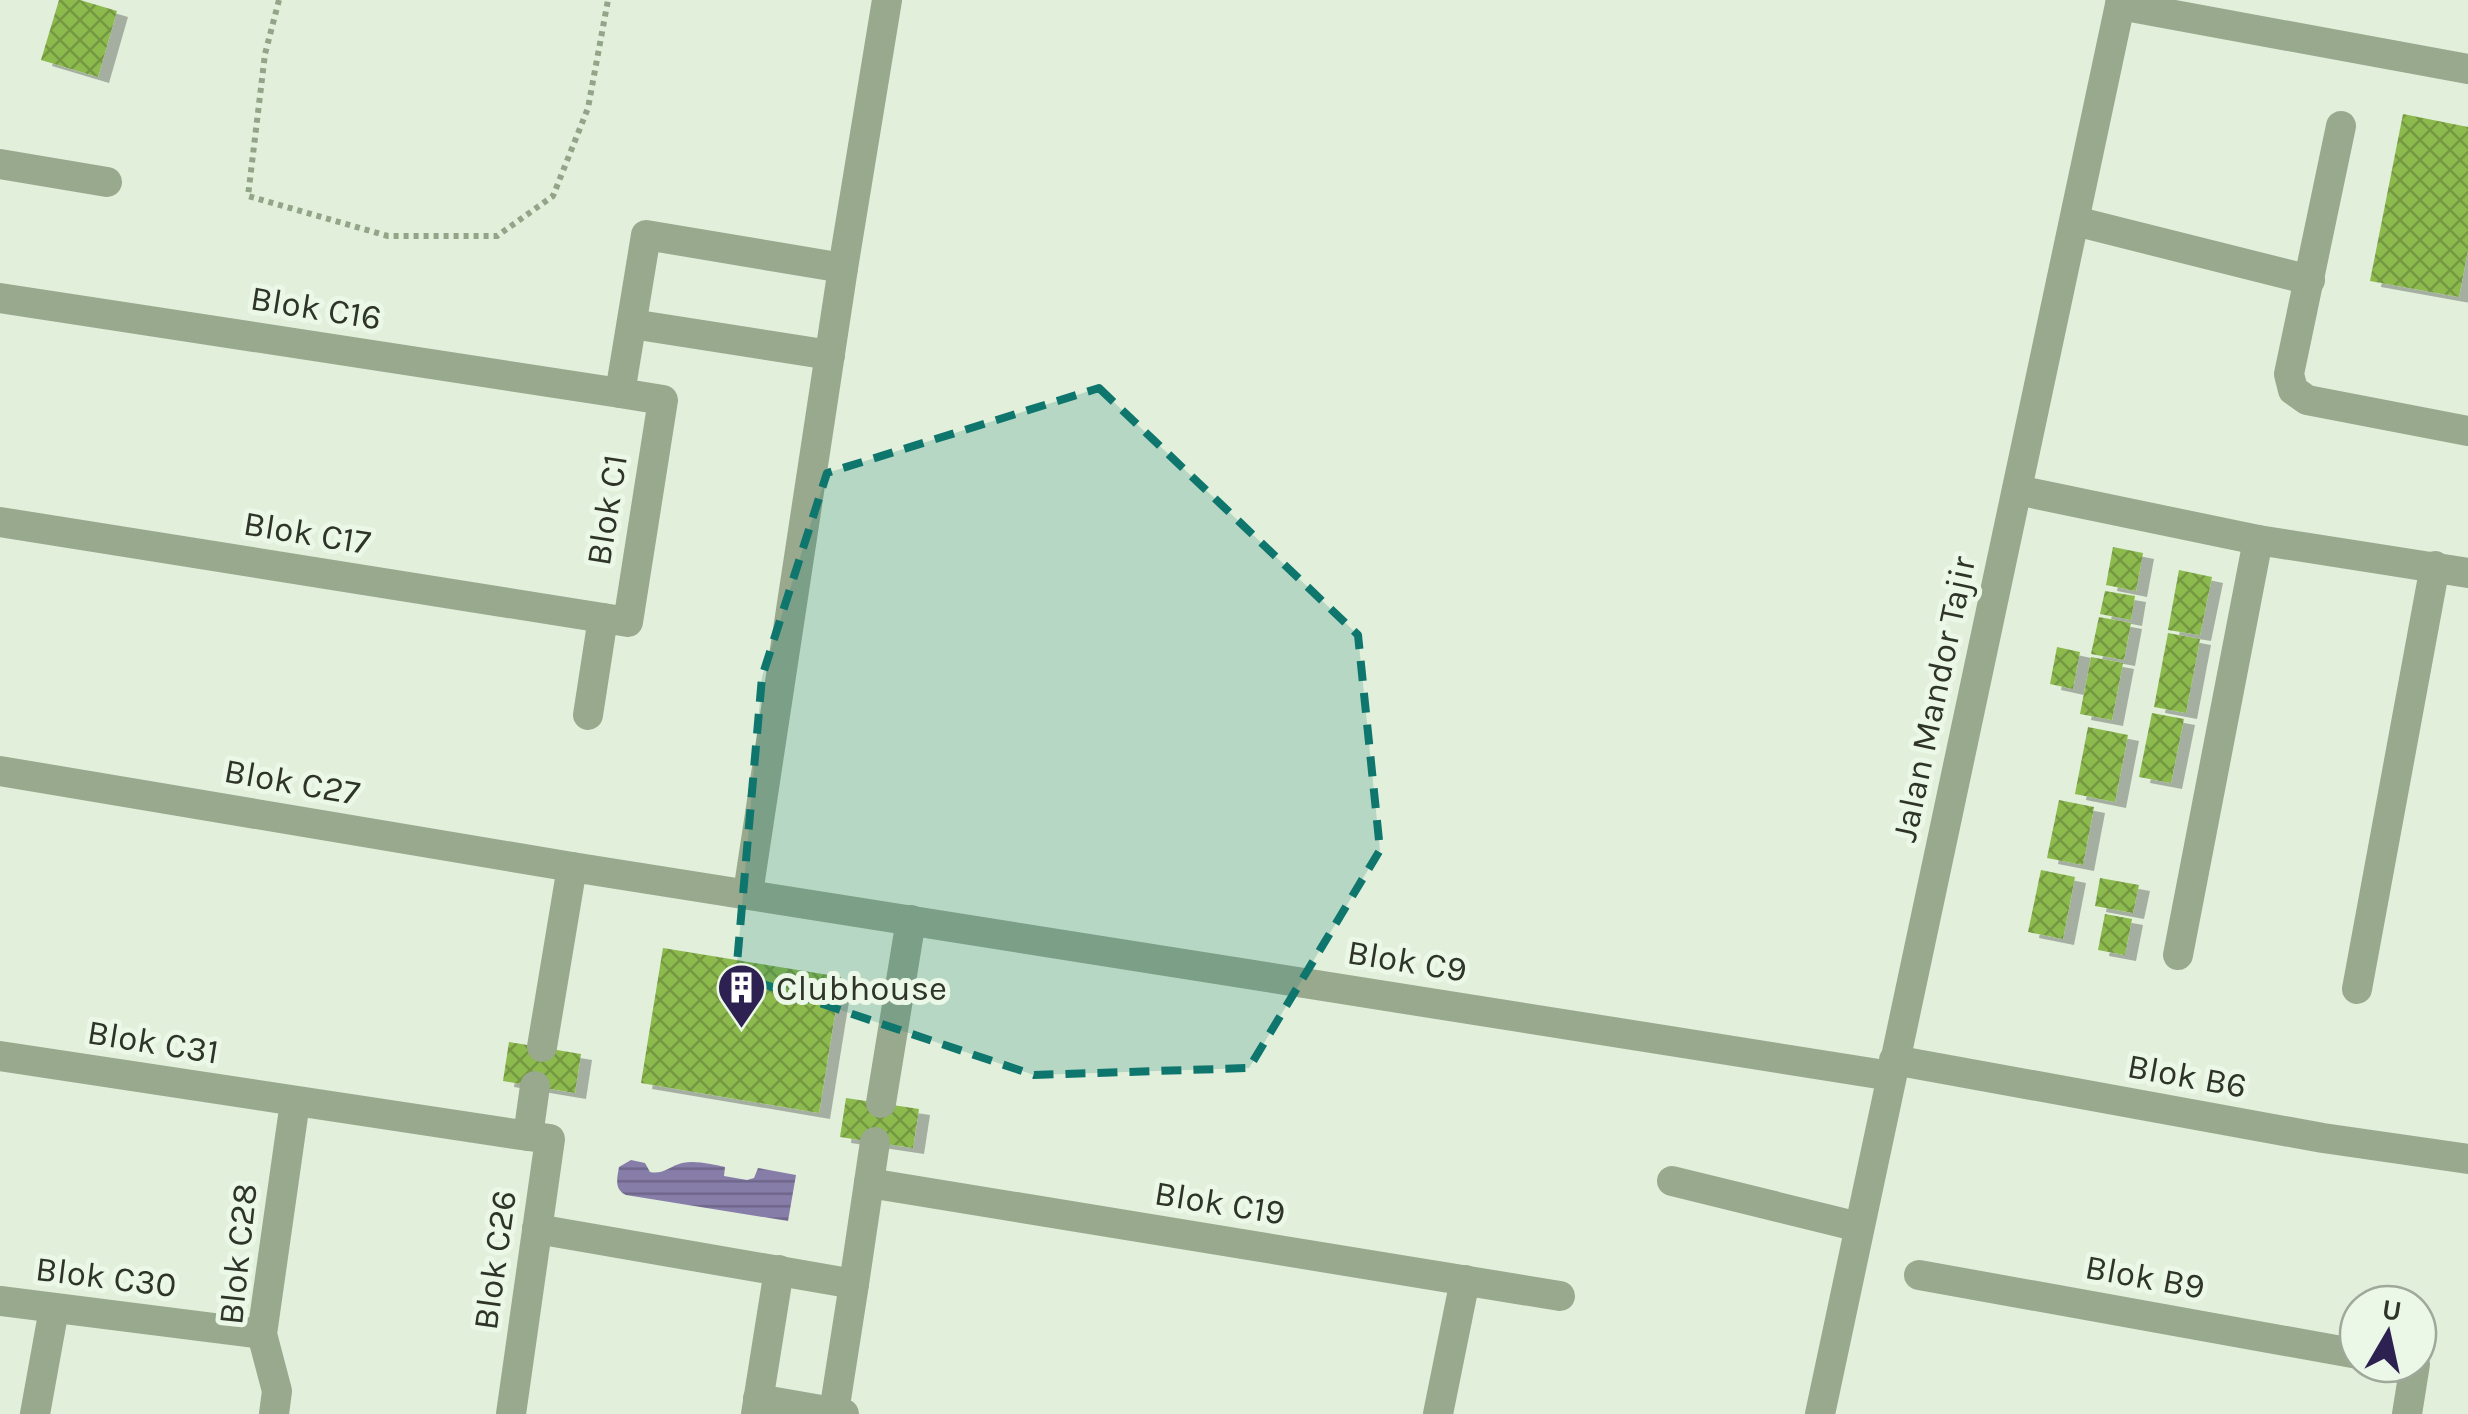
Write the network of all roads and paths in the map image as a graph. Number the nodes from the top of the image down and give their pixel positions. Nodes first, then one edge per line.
1 (279, 0) edge
2 (608, 0) edge
3 (887, 0) edge
4 (2120, 2) edge
5 (2468, 69) edge
6 (2341, 126) dead end
7 (0, 164) edge
8 (107, 182) dead end
9 (2075, 222) junction
10 (843, 268) junction
11 (2310, 280) junction
12 (0, 298) edge
13 (632, 324) junction
14 (830, 355) junction
15 (620, 393) junction
16 (2468, 431) edge
17 (2017, 490) junction
18 (0, 522) edge
19 (2258, 540) junction
20 (2434, 566) junction
21 (2468, 573) edge
22 (603, 618) junction
23 (588, 715) dead end
24 (0, 770) edge
25 (572, 867) junction
26 (748, 893) junction
27 (911, 920) junction
28 (2178, 955) dead end
29 (2357, 989) dead end
30 (542, 1048) dead end
31 (0, 1056) edge
32 (1893, 1068) junction
33 (536, 1086) dead end
34 (294, 1102) junction
35 (881, 1103) dead end
36 (528, 1136) junction
37 (875, 1142) dead end
38 (2468, 1158) edge
39 (1672, 1181) dead end
40 (868, 1184) junction
41 (1859, 1227) junction
42 (538, 1229) junction
43 (779, 1270) junction
44 (1920, 1275) dead end
45 (1465, 1280) junction
46 (854, 1284) junction
47 (1560, 1296) dead end
48 (0, 1300) edge
49 (54, 1309) junction
50 (262, 1334) junction
51 (2338, 1350) edge
52 (2412, 1384) edge
53 (757, 1406) edge
54 (839, 1413) edge
55 (35, 1414) edge
56 (274, 1414) edge
57 (511, 1414) edge
58 (1438, 1414) edge
59 (1820, 1414) edge
60 (2407, 1414) edge

1 - 2 path
3 - 10 street
4 - 5 street
4 - 9 street, Jalan Mandor Tajir
6 - 11 street
7 - 8 street
9 - 11 street
9 - 17 street, Jalan Mandor Tajir
10 - 13 street
10 - 14 street
11 - 16 street
12 - 15 street, Blok C16
13 - 14 street
13 - 15 street
14 - 26 street
15 - 22 street, Blok C1
17 - 19 street
17 - 32 street, Jalan Mandor Tajir
18 - 22 street, Blok C17
19 - 20 street
19 - 28 street
20 - 21 street
20 - 29 street
22 - 23 street, Blok C1
24 - 25 street, Blok C27
25 - 26 street, Blok C27
25 - 30 street
26 - 27 street, Blok C9
27 - 32 street, Blok C9
27 - 35 street
31 - 34 street, Blok C31
32 - 38 street, Blok B6
32 - 41 street, Jalan Mandor Tajir
33 - 36 street
34 - 36 street, Blok C31
34 - 50 street, Blok C28
36 - 42 street, Blok C26
37 - 40 street
39 - 41 street
40 - 45 street, Blok C19
40 - 46 street
41 - 59 street, Jalan Mandor Tajir
42 - 43 street
42 - 57 street, Blok C26
43 - 46 street
43 - 53 street
44 - 51 street, Blok B9
45 - 47 street, Blok C19
45 - 58 street
46 - 54 street
48 - 49 street, Blok C30
49 - 50 street, Blok C30
49 - 55 street
50 - 56 street, Blok C28
52 - 60 street
53 - 54 street

